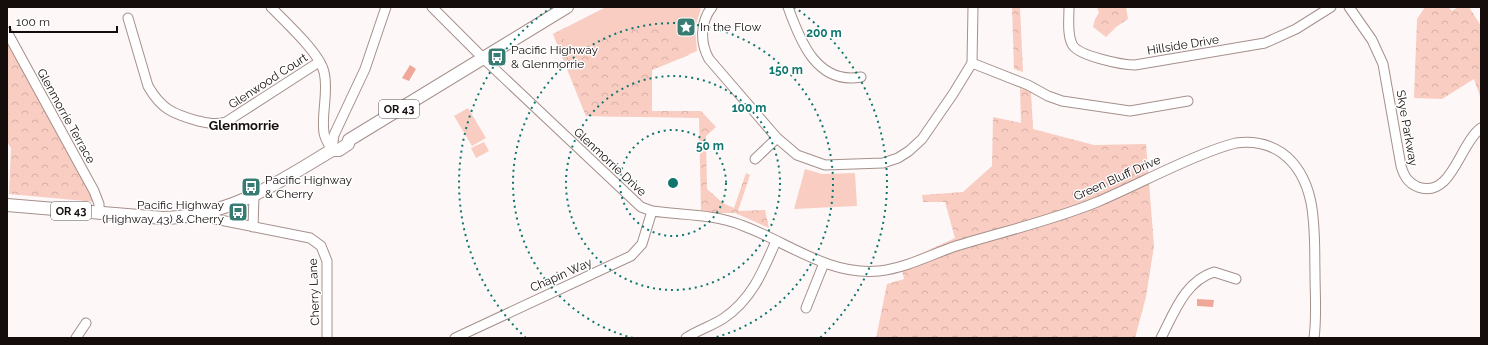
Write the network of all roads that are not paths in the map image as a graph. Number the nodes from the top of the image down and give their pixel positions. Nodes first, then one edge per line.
1 (271, 7) edge
2 (386, 7) edge
3 (432, 7) edge
4 (567, 7) edge
5 (712, 7) edge
6 (788, 7) edge
7 (973, 7) edge
8 (1069, 7) edge
9 (1331, 7) edge
10 (1349, 7) edge
11 (128, 18) dead end
12 (7, 32) edge
13 (483, 58) junction
14 (319, 62) junction
15 (972, 63) junction
16 (861, 77) dead end
17 (1188, 101) dead end
18 (1481, 128) edge
19 (777, 138) junction
20 (332, 150) junction
21 (755, 158) dead end
22 (254, 196) junction
23 (7, 205) edge
24 (652, 211) junction
25 (207, 213) junction
26 (99, 214) junction
27 (253, 227) junction
28 (776, 241) junction
29 (824, 263) junction
30 (1236, 279) dead end
31 (806, 308) dead end
32 (86, 323) dead end
33 (76, 338) edge
34 (327, 338) edge
35 (455, 338) edge
36 (686, 338) edge
37 (1161, 338) edge
38 (1314, 338) edge

1 - 14 street
2 - 20 street
3 - 13 street, Glenmorrie Drive
4 - 13 main road, OR 43
5 - 19 street
6 - 16 street
7 - 15 street
8 - 9 street, Hillside Drive
10 - 18 street, Skye Parkway
11 - 14 street, Glenwood Court
12 - 26 street, Glenmorrie Terrace
13 - 20 main road, OR 43
13 - 24 street, Glenmorrie Drive
14 - 20 street
15 - 17 street
15 - 19 street
19 - 21 street
20 - 22 main road, OR 43
22 - 25 main road, OR 43
22 - 27 street
23 - 26 main road, OR 43
24 - 28 street, Glenmorrie Drive
24 - 35 street, Chapin Way
25 - 26 main road, OR 43
25 - 27 street, Cherry Lane
27 - 34 street, Cherry Lane
28 - 29 street, Green Bluff Drive
28 - 36 street
29 - 31 street
29 - 38 street, Green Bluff Drive
30 - 37 street
32 - 33 street

